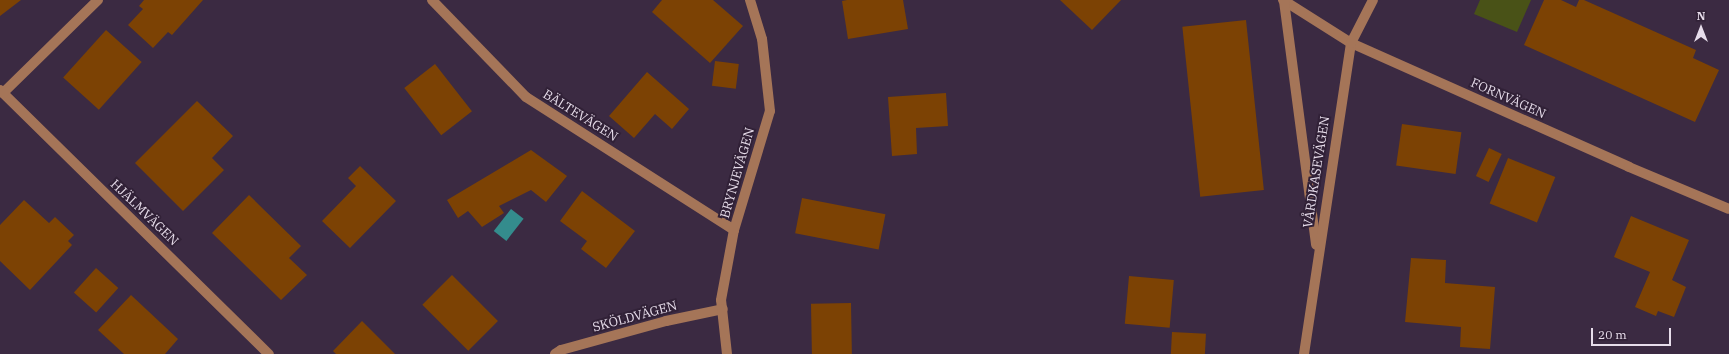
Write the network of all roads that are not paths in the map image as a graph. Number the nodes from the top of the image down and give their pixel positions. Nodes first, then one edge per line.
1 (98, 0) edge
2 (432, 0) edge
3 (750, 0) edge
4 (1283, 0) edge
5 (1373, 0) edge
6 (1351, 43) junction
7 (2, 92) edge
8 (1729, 209) edge
9 (734, 230) junction
10 (1318, 257) junction
11 (723, 309) junction
12 (269, 354) edge
13 (555, 354) edge
14 (727, 354) edge
15 (1304, 354) edge

1 - 7 street
2 - 9 street, BÄLTEVÄGEN
3 - 9 street, BRYNJEVÄGEN
4 - 6 street, FORNVÄGEN
4 - 10 street
5 - 6 street, VÅRDKASEVÄGEN
6 - 8 street, FORNVÄGEN
6 - 10 street, VÅRDKASEVÄGEN
7 - 12 street, HJÄLMVÄGEN
9 - 11 street, BRYNJEVÄGEN
10 - 15 street, VÅRDKASEVÄGEN
11 - 13 street, SKÖLDVÄGEN
11 - 14 street, BRYNJEVÄGEN

